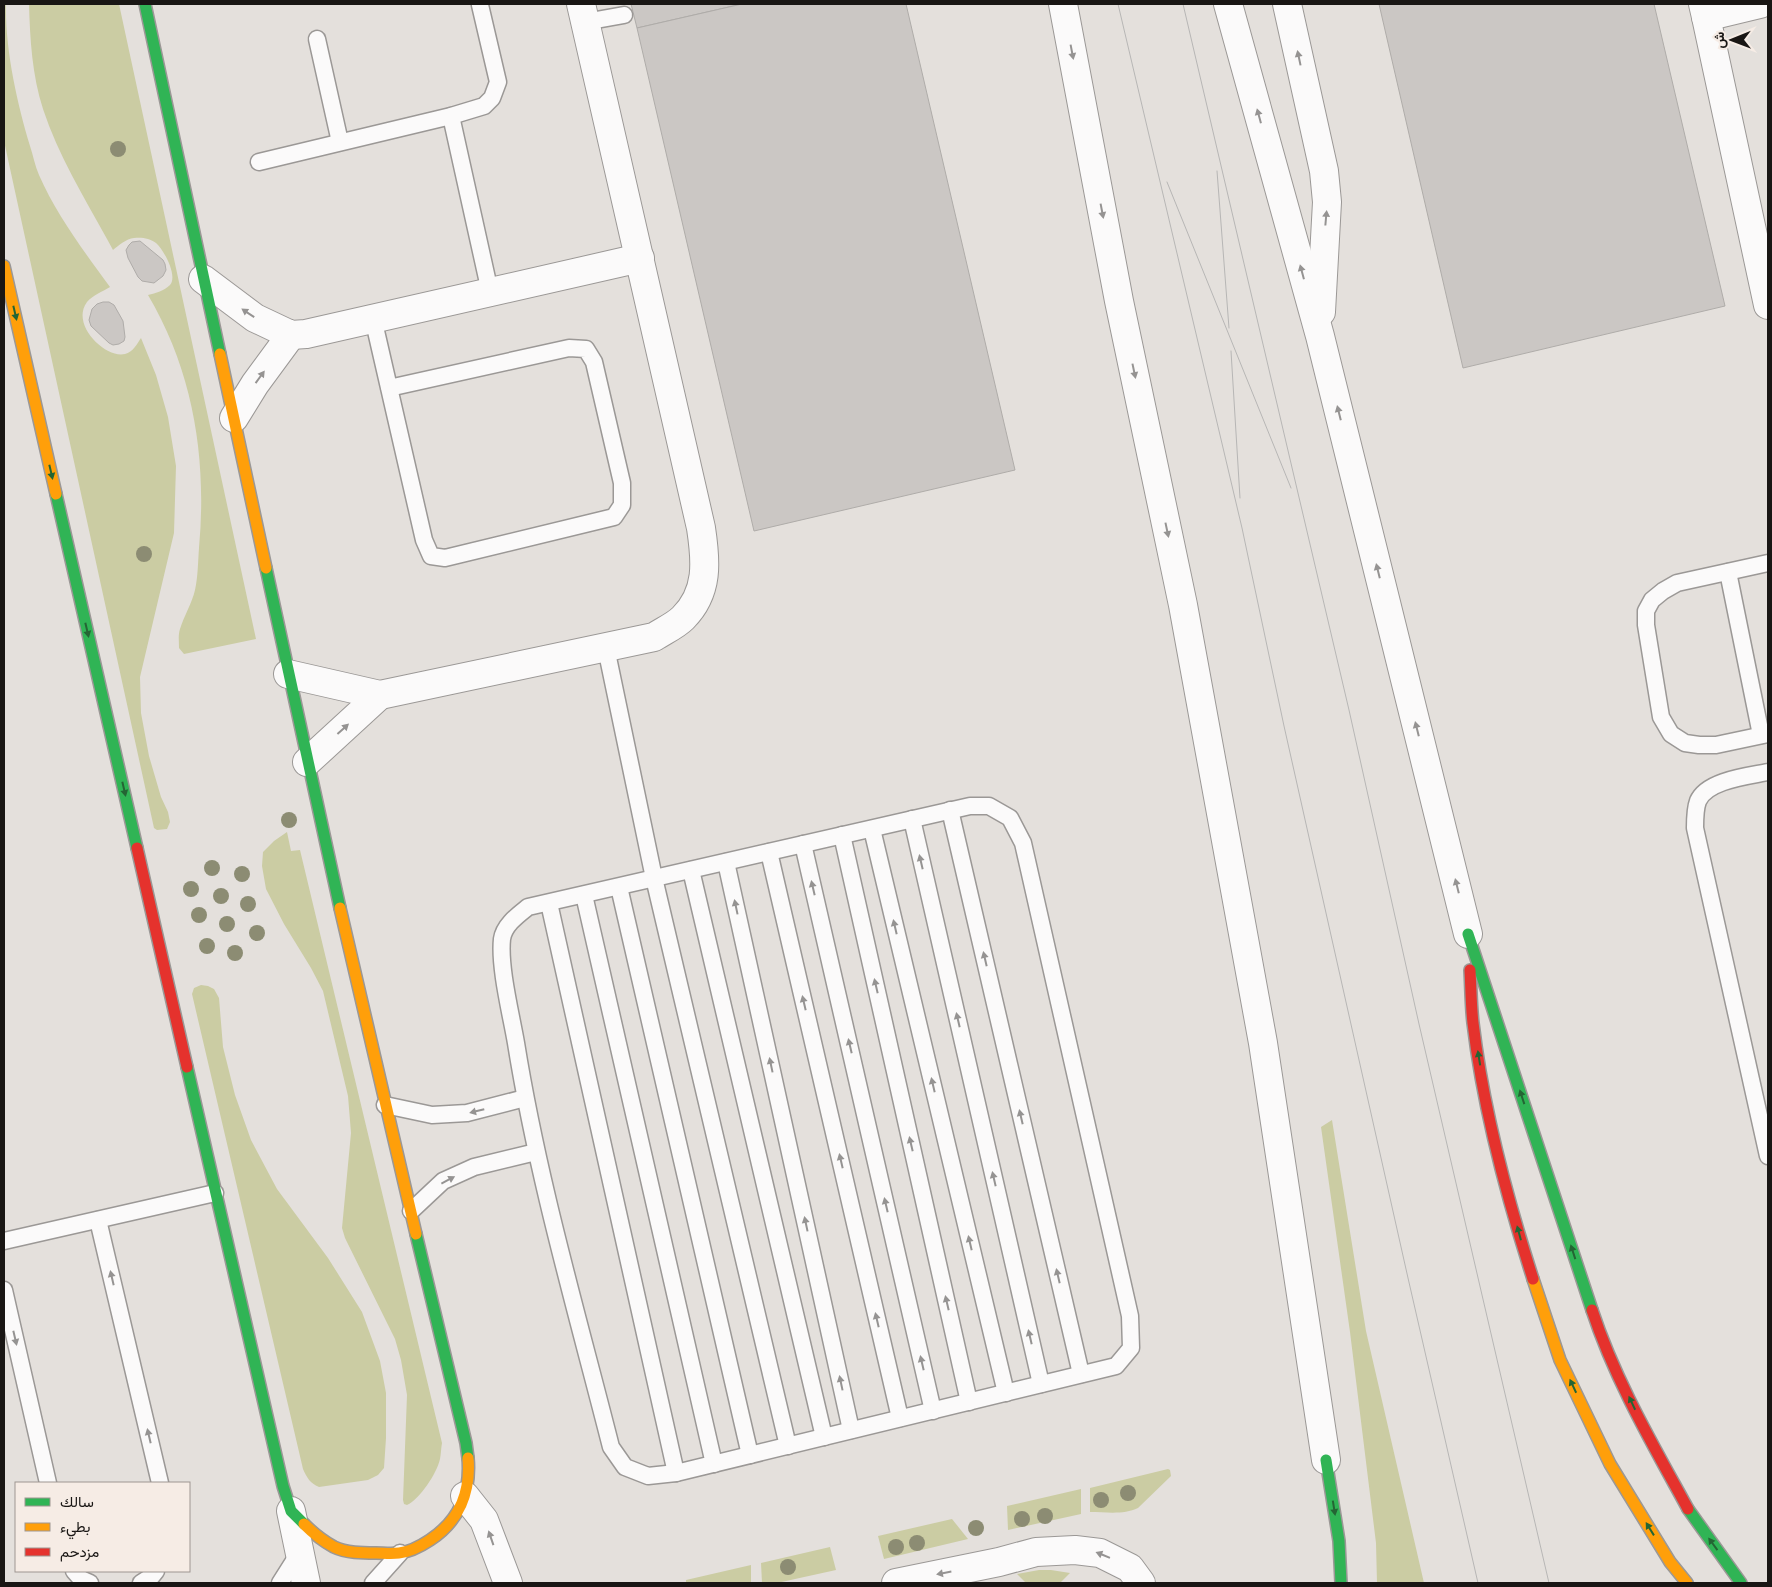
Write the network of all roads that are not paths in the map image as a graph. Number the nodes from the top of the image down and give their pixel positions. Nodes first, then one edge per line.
1 (140, 4) edge
2 (145, 4) edge
3 (1063, 4) edge
4 (1228, 4) edge
5 (1287, 4) edge
6 (1760, 4) edge
7 (480, 5) edge
8 (1705, 10) edge
9 (583, 13) edge
10 (624, 15) dead end
11 (150, 34) junction
12 (317, 39) dead end
13 (451, 116) junction
14 (340, 142) junction
15 (259, 162) dead end
16 (640, 258) junction
17 (4, 266) edge
18 (203, 279) junction
19 (490, 292) junction
20 (1768, 304) edge
21 (373, 318) junction
22 (291, 335) junction
23 (1320, 336) junction
24 (389, 388) junction
25 (234, 418) junction
26 (1768, 563) edge
27 (1728, 572) junction
28 (606, 648) junction
29 (288, 674) junction
30 (380, 695) junction
31 (1765, 734) edge
32 (307, 762) junction
33 (1768, 772) edge
34 (950, 810) junction
35 (912, 820) junction
36 (872, 828) junction
37 (842, 835) junction
38 (804, 844) junction
39 (769, 852) junction
40 (726, 862) junction
41 (691, 870) junction
42 (654, 878) junction
43 (619, 886) junction
44 (584, 895) junction
45 (549, 903) junction
46 (1468, 934) junction
47 (524, 1098) junction
48 (385, 1105) junction
49 (536, 1152) junction
50 (1768, 1156) edge
51 (216, 1193) junction
52 (411, 1212) junction
53 (98, 1220) junction
54 (4, 1241) edge
55 (4, 1290) edge
56 (1081, 1374) junction
57 (1041, 1384) junction
58 (1006, 1392) junction
59 (969, 1402) junction
60 (933, 1411) junction
61 (900, 1418) junction
62 (851, 1430) junction
63 (824, 1437) junction
64 (788, 1446) junction
65 (750, 1455) junction
66 (1326, 1460) joint
67 (714, 1464) junction
68 (676, 1473) junction
69 (48, 1482) edge
70 (160, 1482) edge
71 (465, 1496) junction
72 (291, 1511) junction
73 (299, 1553) junction
74 (400, 1553) junction
75 (75, 1572) edge
76 (155, 1572) edge
77 (90, 1583) edge
78 (141, 1583) edge
79 (280, 1583) edge
80 (306, 1583) edge
81 (373, 1583) edge
82 (508, 1583) edge
83 (896, 1583) edge
84 (1142, 1583) edge
85 (1341, 1583) edge
86 (1687, 1583) edge
87 (1741, 1583) edge

1 - 11 main road
2 - 11 main road
3 -> 66 street
23 -> 4 street
23 -> 5 street
6 - 8 street
7 - 13 lane
8 - 20 street
9 - 10 lane
9 - 16 street
11 - 18 main road
12 - 14 lane
13 - 14 lane
13 - 19 lane
14 - 15 lane
16 - 19 street
16 - 28 street
17 -> 51 main road
22 -> 18 street
18 - 25 main road
19 - 21 street
21 - 22 street
21 - 24 lane
25 -> 22 street
46 -> 23 street
24 - 24 lane
25 - 29 main road
26 - 27 lane
27 - 31 lane
27 - 31 lane
28 - 30 street
28 - 42 lane
29 - 30 street
29 - 32 main road
32 -> 30 street
32 - 48 main road
33 - 50 lane
34 - 35 lane
56 -> 34 lane
34 - 56 lane
35 - 36 lane
57 -> 35 lane
36 - 37 lane
58 -> 36 lane
37 - 38 lane
59 -> 37 lane
38 - 39 lane
60 -> 38 lane
39 - 40 lane
61 -> 39 lane
40 - 41 lane
62 -> 40 lane
41 - 42 lane
41 - 63 lane
42 - 43 lane
42 - 64 lane
43 - 44 lane
43 - 65 lane
44 - 45 lane
44 - 67 lane
45 - 47 lane
45 - 68 lane
86 -> 46 main road
87 -> 46 main road
47 -> 48 lane
47 - 49 lane
48 - 52 main road
52 -> 49 lane
49 - 68 lane
51 - 53 lane
51 - 72 main road
52 - 71 main road
53 - 54 lane
70 -> 53 lane
55 -> 69 lane
56 - 57 lane
57 - 58 lane
58 - 59 lane
59 - 60 lane
60 - 61 lane
61 - 62 lane
62 - 63 lane
63 - 64 lane
64 - 65 lane
65 - 67 lane
66 -> 85 main road
67 - 68 lane
71 - 74 main road
82 -> 71 street
72 - 73 street
72 - 74 main road
73 - 79 lane
73 - 80 street
74 - 81 lane
75 - 77 lane
76 - 78 lane
84 -> 83 street

